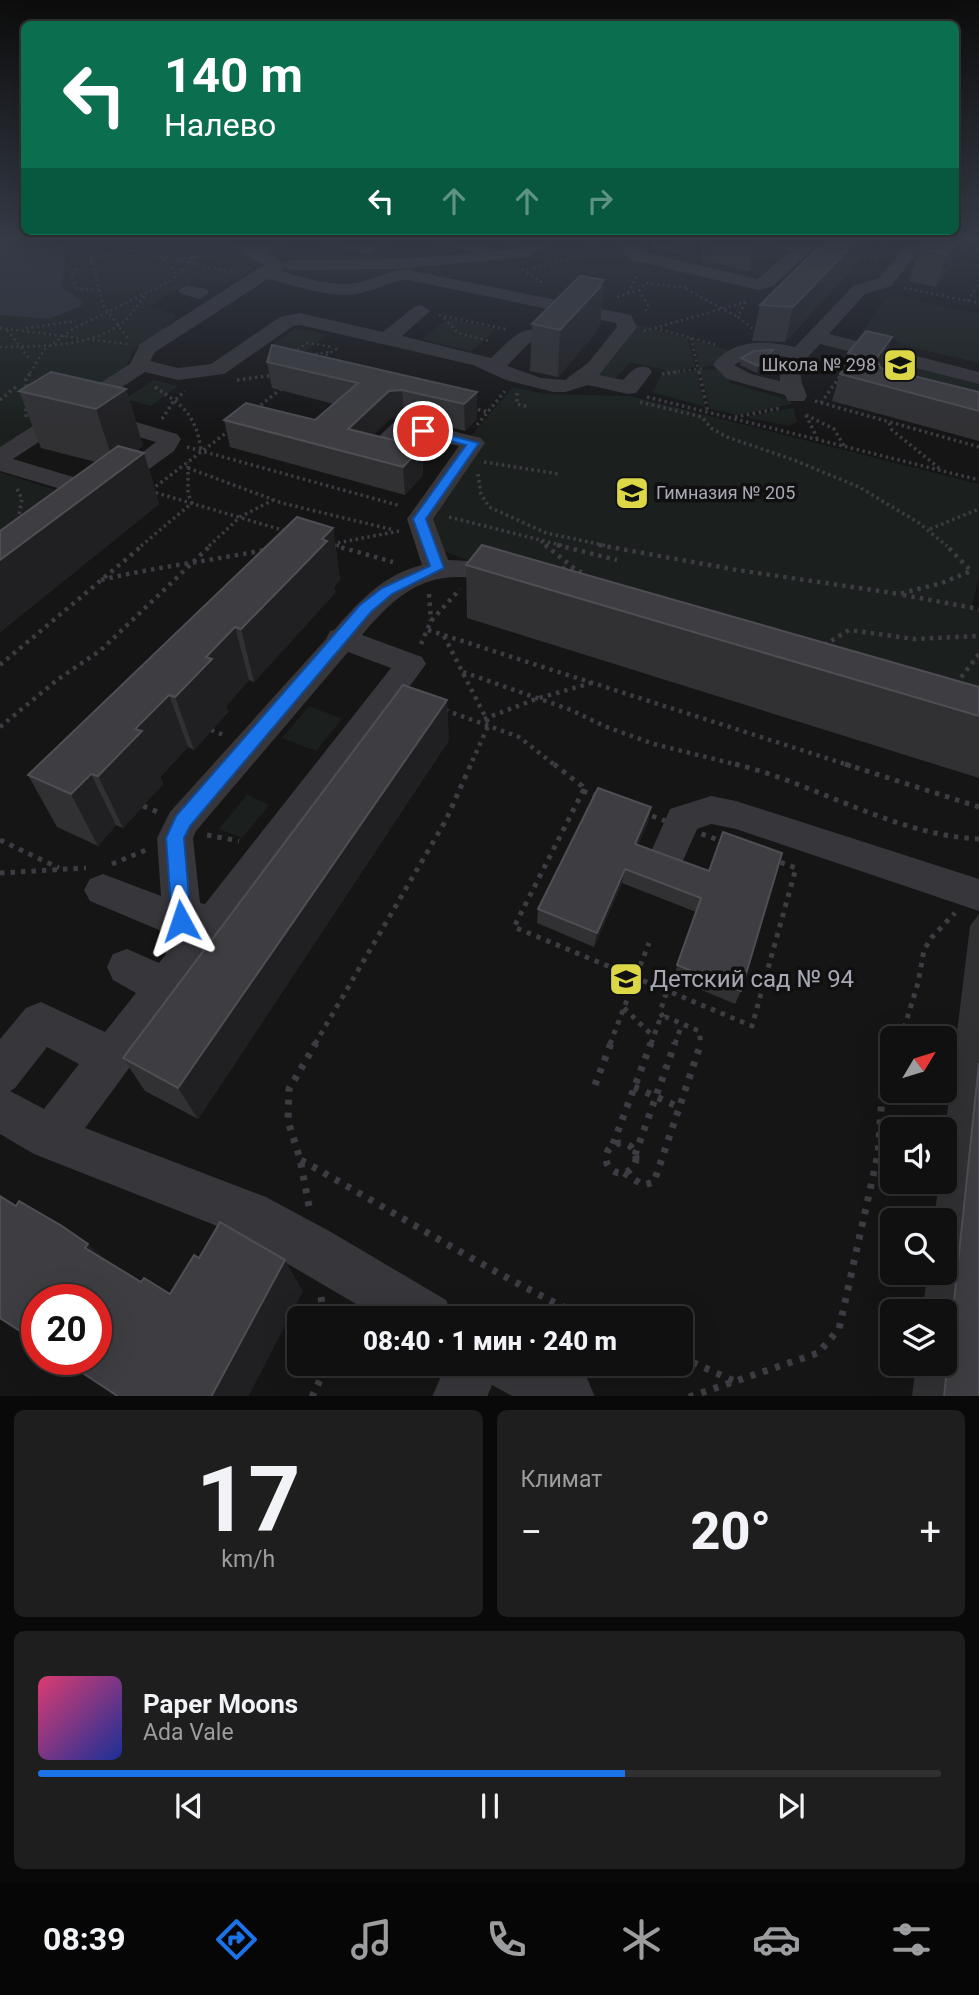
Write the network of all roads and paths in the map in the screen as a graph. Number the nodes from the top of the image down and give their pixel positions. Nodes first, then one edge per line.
1 (103, 301) edge
2 (127, 301) edge
3 (140, 301) edge
4 (183, 301) edge
5 (221, 301) edge
6 (557, 301) edge
7 (622, 301) edge
8 (645, 301) edge
9 (708, 301) edge
10 (849, 301) edge
11 (968, 301) edge
12 (746, 302) joint
13 (979, 303) edge
14 (720, 308) junction
15 (106, 310) junction
16 (421, 311) joint
17 (442, 316) dead end
18 (196, 317) junction
19 (738, 317) junction
20 (624, 319) junction
21 (80, 320) junction
22 (117, 326) junction
23 (0, 328) edge
24 (654, 328) junction
25 (7, 329) junction
26 (22, 329) junction
27 (642, 331) dead end
28 (534, 334) joint
29 (55, 335) junction
30 (817, 337) junction
31 (691, 338) junction
32 (83, 339) junction
33 (387, 339) junction
34 (499, 343) dead end
35 (23, 346) junction
36 (40, 346) junction
37 (0, 347) edge
38 (772, 347) junction
39 (873, 349) junction
40 (740, 351) junction
41 (330, 352) junction
42 (799, 354) junction
43 (308, 355) edge
44 (297, 356) edge
45 (29, 358) junction
46 (901, 358) junction
47 (314, 363) edge
48 (25, 365) dead end
49 (142, 365) junction
50 (723, 365) junction
51 (493, 368) junction
52 (698, 369) junction
53 (642, 372) joint
54 (198, 374) junction
55 (584, 378) junction
56 (979, 378) edge
57 (887, 379) edge
58 (286, 385) edge
59 (510, 386) dead end
60 (18, 390) edge
61 (516, 390) dead end
62 (529, 393) dead end
63 (645, 397) dead end
64 (800, 398) junction
65 (0, 400) edge
66 (19, 400) dead end
67 (631, 401) dead end
68 (173, 402) junction
69 (821, 403) junction
70 (461, 405) edge
71 (519, 405) dead end
72 (529, 407) dead end
73 (256, 410) edge
74 (71, 411) junction
75 (488, 412) junction
76 (708, 412) junction
77 (806, 415) junction
78 (731, 418) junction
79 (888, 422) junction
80 (235, 426) edge
81 (160, 435) junction
82 (33, 436) junction
83 (818, 439) junction
84 (464, 441) junction
85 (844, 446) junction
86 (979, 447) edge
87 (201, 450) junction
88 (210, 453) dead end
89 (374, 454) edge
90 (0, 457) edge
91 (188, 461) junction
92 (486, 462) dead end
93 (0, 463) edge
94 (480, 463) dead end
95 (188, 468) junction
96 (941, 470) junction
97 (559, 474) dead end
98 (979, 480) edge
99 (13, 486) dead end
100 (109, 488) junction
101 (151, 491) junction
102 (273, 500) junction
103 (192, 503) junction
104 (979, 509) edge
105 (76, 511) edge
106 (240, 517) junction
107 (411, 519) junction
108 (16, 526) edge
109 (930, 529) junction
110 (292, 532) edge
111 (539, 540) junction
112 (267, 550) edge
113 (617, 560) dead end
114 (193, 564) junction
115 (478, 568) junction
116 (432, 570) junction
117 (582, 572) edge
118 (101, 580) junction
119 (536, 585) edge
120 (899, 594) junction
121 (979, 609) edge
122 (428, 630) junction
123 (444, 636) junction
124 (979, 636) edge
125 (340, 638) junction
126 (817, 649) edge
127 (979, 654) edge
128 (0, 665) edge
129 (464, 672) junction
130 (401, 678) junction
131 (593, 682) junction
132 (953, 687) edge
133 (536, 699) junction
134 (487, 722) junction
135 (0, 727) edge
136 (583, 791) junction
137 (979, 807) edge
138 (177, 833) junction
139 (281, 835) junction
140 (979, 839) edge
141 (0, 840) edge
142 (673, 840) junction
143 (60, 869) junction
144 (0, 873) edge
145 (101, 875) junction
146 (977, 895) edge
147 (199, 920) junction
148 (649, 943) dead end
149 (127, 967) dead end
150 (175, 973) junction
151 (635, 978) junction
152 (667, 991) junction
153 (624, 1008) junction
154 (663, 1017) junction
155 (682, 1024) junction
156 (905, 1026) edge
157 (653, 1036) junction
158 (111, 1058) junction
159 (0, 1073) edge
160 (595, 1085) dead end
161 (634, 1087) junction
162 (656, 1097) junction
163 (882, 1103) edge
164 (679, 1107) junction
165 (0, 1109) edge
166 (50, 1138) junction
167 (613, 1144) junction
168 (635, 1155) junction
169 (300, 1159) junction
170 (624, 1173) junction
171 (314, 1249) junction
172 (408, 1306) edge
173 (561, 1306) edge
174 (693, 1362) edge
175 (321, 1376) edge
176 (469, 1376) edge
177 (530, 1376) edge
178 (736, 1381) junction
179 (312, 1396) edge
180 (459, 1396) edge
181 (568, 1396) edge
182 (689, 1396) edge

1 - 15 path
2 - 15 path
3 - 22 path
4 - 18 lane
5 - 18 lane
6 - 20 lane
7 - 20 lane
8 - 24 path
9 - 14 path
10 - 30 lane
11 - 13 path
12 - 14 path
12 - 19 path
14 - 19 path
14 - 24 path
15 - 21 path
15 - 22 path
16 - 28 path
16 - 33 lane
17 - 34 path
18 - 49 lane
19 - 38 path
20 - 55 lane
21 - 26 path
21 - 29 path
22 - 32 path
22 - 32 path
23 - 25 path
24 - 27 path
24 - 31 path
25 - 26 path
25 - 35 path
26 - 29 path
28 - 51 lane
29 - 32 path
29 - 36 path
30 - 39 lane
30 - 42 lane
31 - 40 path
31 - 52 path
32 - 36 path
33 - 51 lane
33 - 54 lane
35 - 36 path
35 - 37 path
35 - 45 path
36 - 45 path
38 - 40 lane
38 - 42 lane
39 - 46 lane
39 - 69 path
40 - 50 lane
41 - 43 path
41 - 44 path
41 - 47 path
42 - 64 lane
45 - 48 path
46 - 56 lane
46 - 57 lane
49 - 54 lane
49 - 68 path
49 - 74 lane
50 - 52 path
50 - 64 lane
51 - 55 lane
52 - 53 path
52 - 76 path
53 - 55 lane
54 - 68 path
58 - 73 path
59 - 75 path
60 - 65 path
61 - 62 path
63 - 76 path
64 - 69 path
64 - 77 path
64 - 78 path
66 - 82 path
67 - 109 path
68 - 81 path
68 - 87 path
69 - 79 path
70 - 75 path
71 - 72 path
74 - 81 lane
74 - 82 lane
75 - 84 path
76 - 78 path
77 - 83 path
77 - 85 path
78 - 83 path
79 - 86 path
79 - 96 path
80 - 87 path
81 - 100 lane
82 - 90 lane
83 - 85 path
84 - 89 lane
84 - 107 lane
85 - 96 path
87 - 91 path
88 - 107 path
91 - 95 path
91 - 101 path
92 - 97 path
93 - 100 lane
94 - 120 path
95 - 102 path
95 - 103 path
96 - 98 path
99 - 108 path
100 - 101 path
100 - 105 lane
101 - 103 path
102 - 106 path
102 - 107 path
103 - 106 path
103 - 118 path
104 - 109 path
106 - 110 path
106 - 114 path
107 - 111 path
107 - 116 lane
107 - 116 path
109 - 120 path
111 - 113 path
111 - 117 path
112 - 114 path
114 - 118 path
114 - 135 path
115 - 116 lane
115 - 119 lane
115 - 122 path
116 - 125 lane
118 - 128 path
120 - 121 path
122 - 123 path
122 - 130 path
123 - 129 path
123 - 131 path
124 - 126 path
125 - 130 lane
125 - 138 lane
127 - 132 path
129 - 133 path
129 - 134 path
130 - 134 path
130 - 139 lane
131 - 133 path
131 - 137 path
133 - 134 path
133 - 140 path
134 - 136 path
134 - 169 path
136 - 142 path
136 - 151 path
138 - 139 path
138 - 145 path
138 - 147 lane
139 - 147 lane
141 - 143 path
142 - 146 lane
142 - 152 path
143 - 144 path
143 - 145 path
145 - 147 lane
146 - 156 path
147 - 150 lane
148 - 151 path
149 - 150 lane
150 - 158 lane
151 - 152 path
151 - 153 path
152 - 154 path
153 - 157 path
153 - 160 path
154 - 155 path
154 - 157 path
155 - 162 path
155 - 164 path
157 - 161 path
158 - 159 lane
158 - 166 lane
161 - 162 path
161 - 167 path
162 - 164 path
162 - 168 path
163 - 178 path
164 - 170 path
165 - 166 lane
166 - 171 lane
167 - 168 path
167 - 170 path
168 - 170 path
169 - 171 path
169 - 173 path
171 - 172 lane
174 - 178 path
175 - 179 path
176 - 180 lane
177 - 181 lane
178 - 182 path

